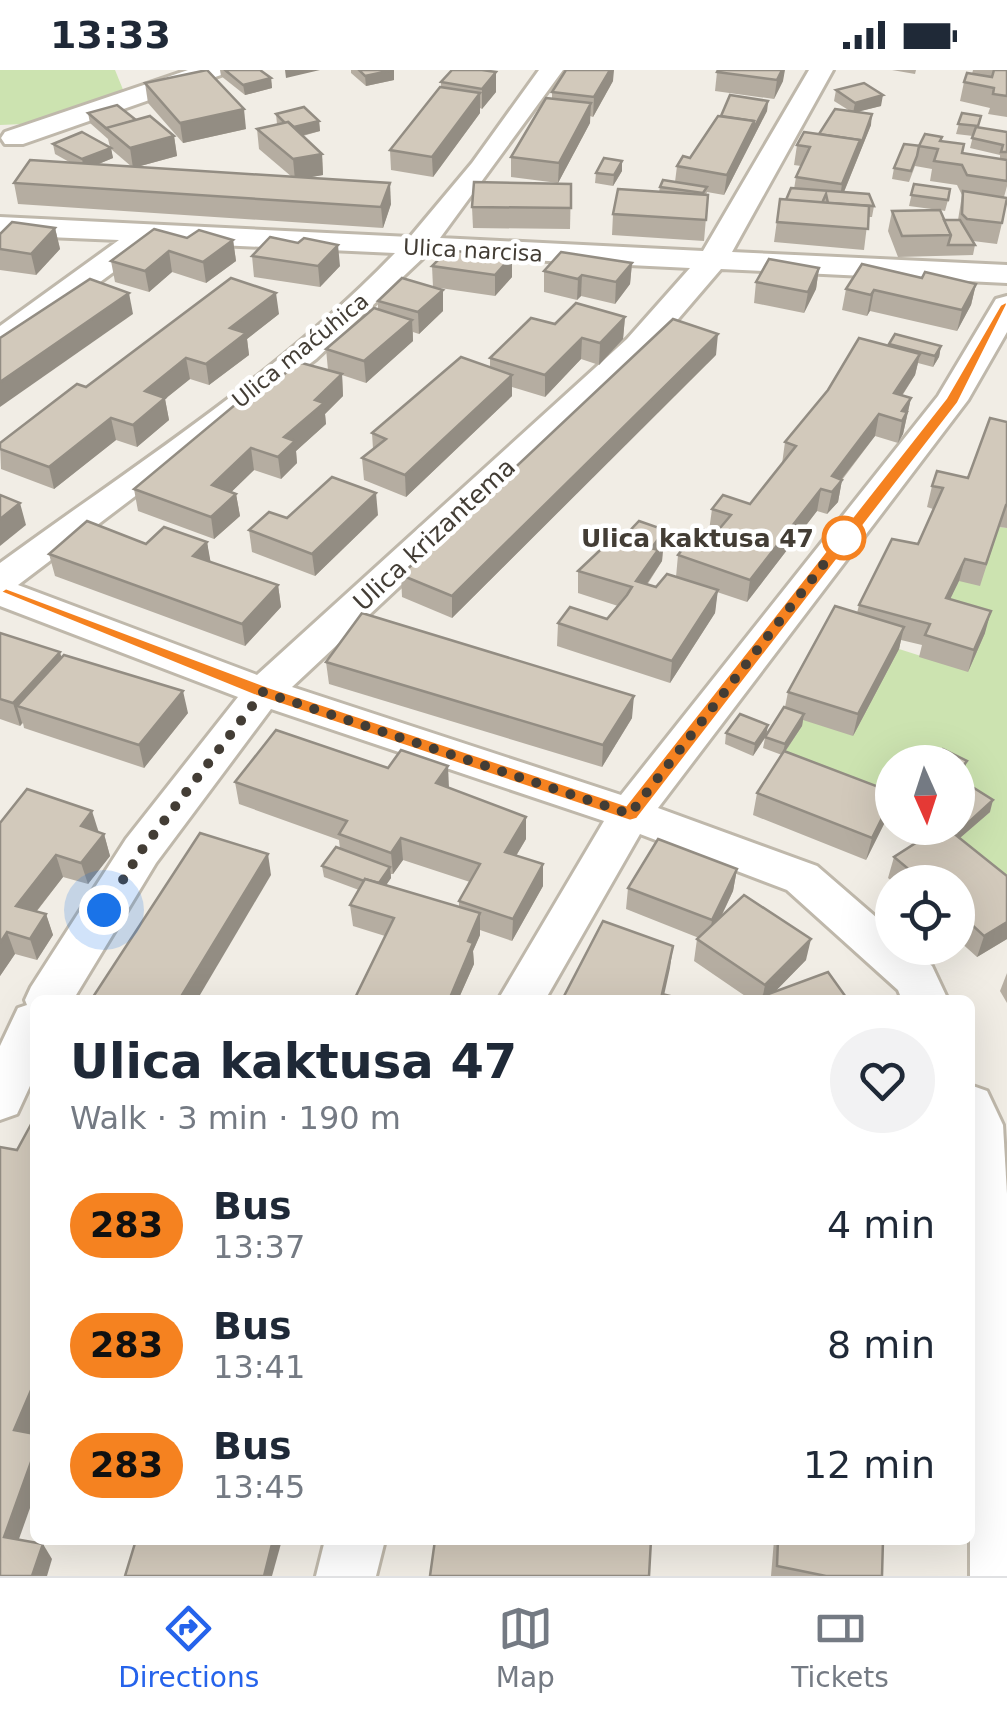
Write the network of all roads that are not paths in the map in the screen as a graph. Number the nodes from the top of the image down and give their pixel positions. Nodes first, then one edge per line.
1 (212, 70) edge
2 (551, 70) edge
3 (808, 75) edge
4 (14, 138) dead end
5 (0, 226) edge
6 (150, 231) junction
7 (416, 247) junction
8 (712, 261) junction
9 (1007, 274) edge
10 (1007, 305) edge
11 (0, 341) edge
12 (0, 581) edge
13 (0, 592) edge
14 (263, 692) junction
15 (630, 814) junction
16 (51, 995) edge
17 (525, 995) edge
18 (923, 995) edge
19 (30, 1033) edge
20 (0, 1099) edge
21 (975, 1118) edge
22 (353, 1545) edge
23 (346, 1576) edge
24 (1000, 1576) edge

1 - 4 street
2 - 7 street, Ulica maćuhica
3 - 8 street, Ulica krizantema
5 - 6 street, Ulica narcisa
6 - 7 street, Ulica narcisa
6 - 11 street
7 - 8 street, Ulica narcisa
7 - 12 street, Ulica maćuhica
8 - 9 street, Ulica narcisa
8 - 14 street, Ulica krizantema
10 - 15 street
13 - 14 street
14 - 15 street
14 - 16 street, Ulica krizantema
15 - 17 street
15 - 18 street
19 - 20 street
21 - 24 street
22 - 23 street

